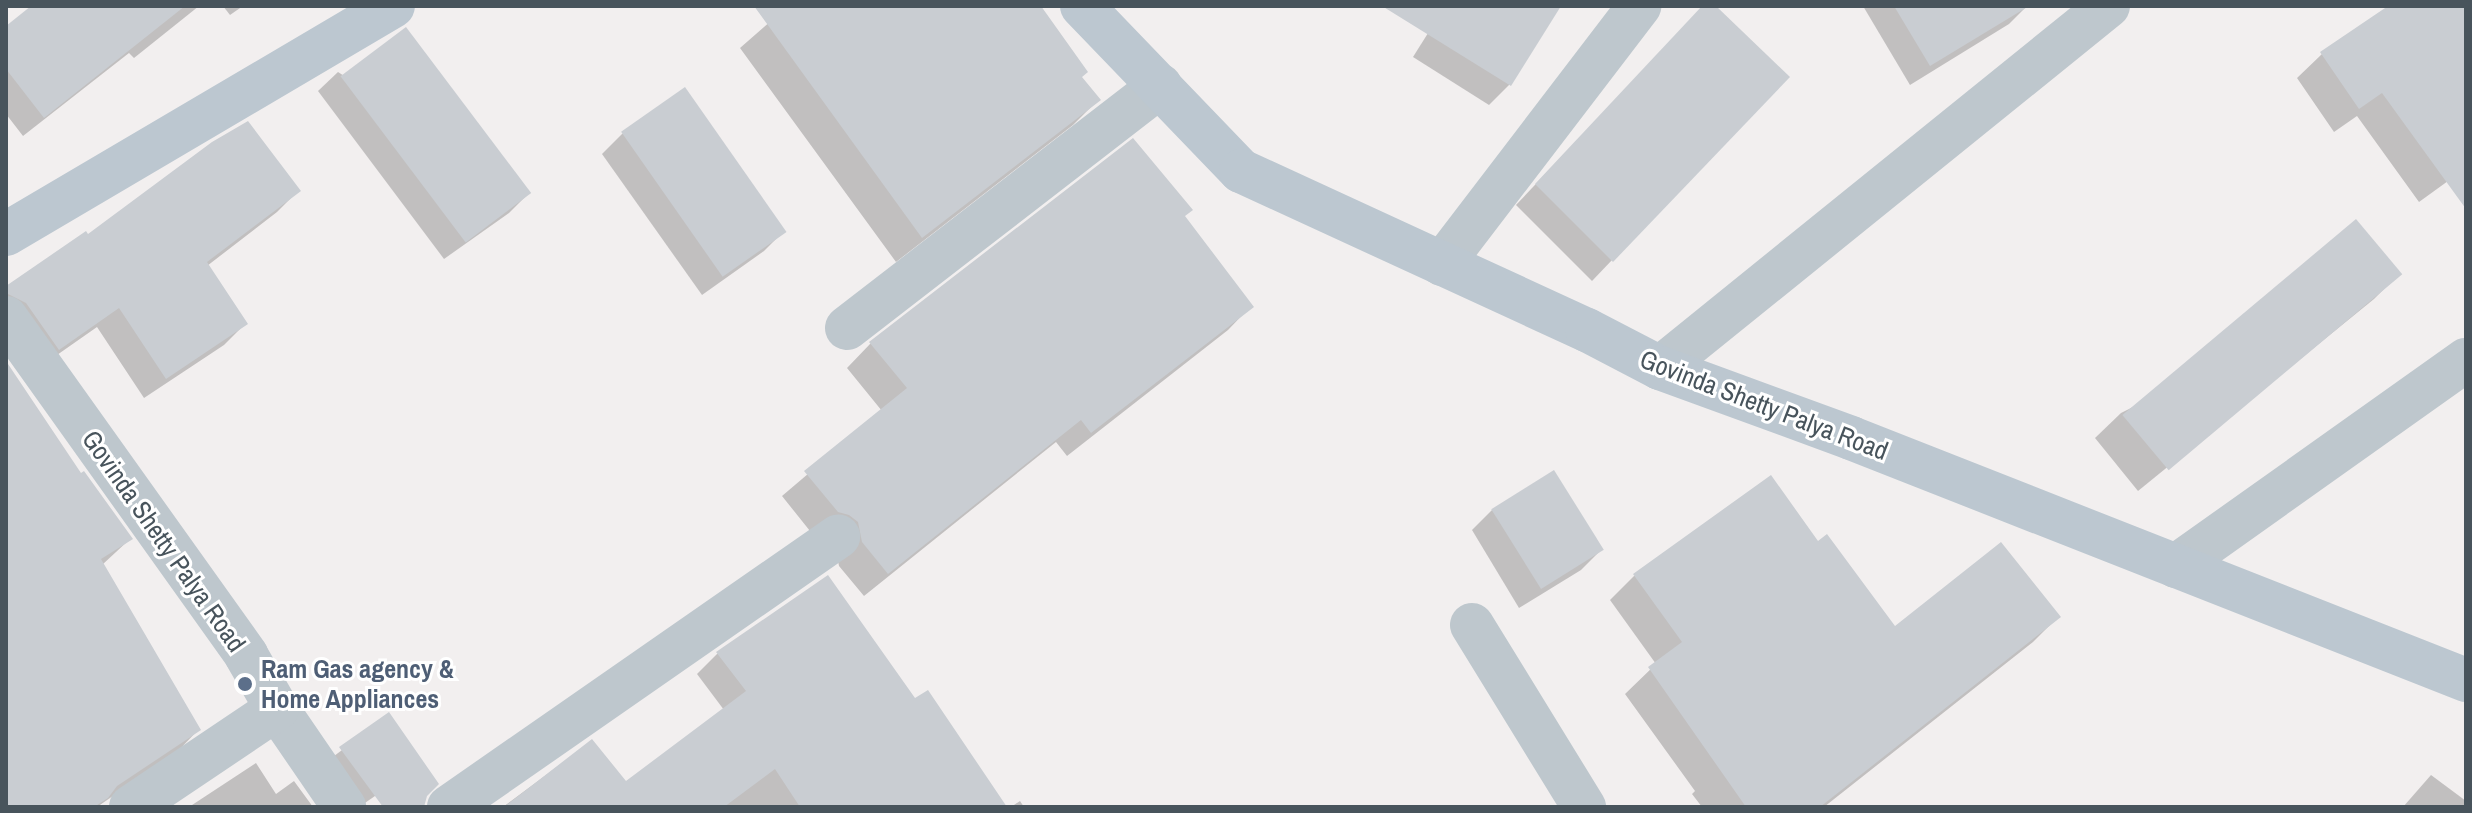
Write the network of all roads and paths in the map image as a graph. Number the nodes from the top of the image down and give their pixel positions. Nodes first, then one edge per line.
1 (393, 6) edge
2 (1082, 6) edge
3 (1639, 6) edge
4 (2093, 10) edge
5 (1160, 86) junction
6 (6, 234) edge
7 (1442, 264) junction
8 (6, 318) edge
9 (847, 328) dead end
10 (2466, 360) edge
11 (1660, 368) junction
12 (838, 537) dead end
13 (2176, 566) junction
14 (1472, 625) dead end
15 (2466, 680) edge
16 (277, 709) junction
17 (131, 807) edge
18 (344, 807) edge
19 (449, 807) edge
20 (1584, 807) edge

1 - 6 street
2 - 5 street, Govinda Shetty Palya Road
3 - 7 street
4 - 11 street
5 - 7 street, Govinda Shetty Palya Road
5 - 9 street
7 - 11 street, Govinda Shetty Palya Road
8 - 16 street, Govinda Shetty Palya Road
10 - 13 street
11 - 13 street, Govinda Shetty Palya Road
12 - 19 street
13 - 15 street, Govinda Shetty Palya Road
14 - 20 street
16 - 17 street
16 - 18 street, Govinda Shetty Palya Road

